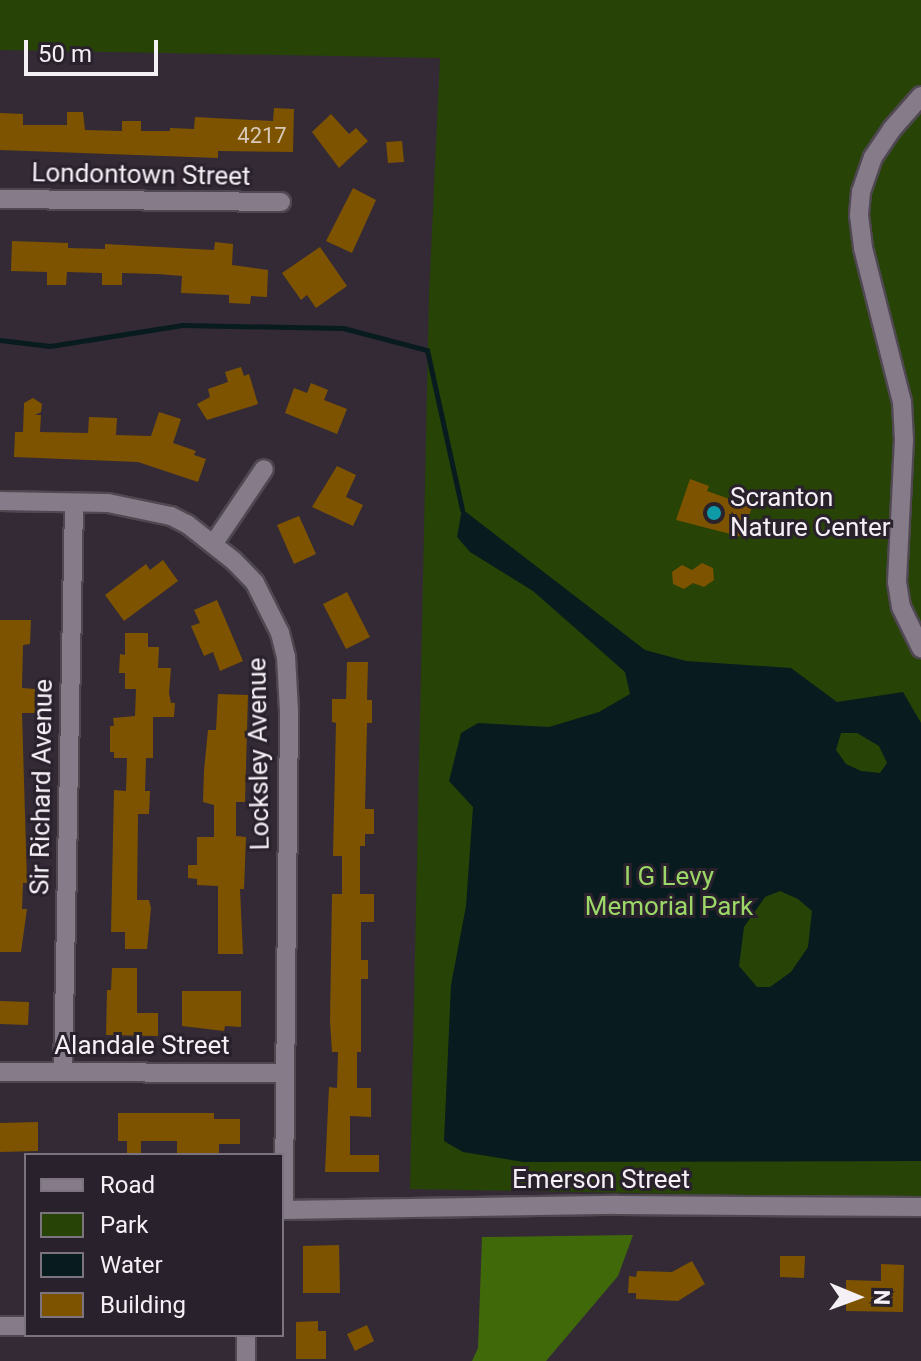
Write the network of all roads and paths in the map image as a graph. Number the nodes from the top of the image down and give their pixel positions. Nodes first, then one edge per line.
1 (921, 96) edge
2 (0, 199) edge
3 (281, 202) dead end
4 (264, 469) dead end
5 (0, 501) edge
6 (74, 503) junction
7 (214, 543) junction
8 (921, 648) edge
9 (0, 1072) edge
10 (63, 1072) junction
11 (284, 1073) junction
12 (283, 1153) edge
13 (921, 1207) edge
14 (284, 1210) edge
15 (0, 1326) edge
16 (24, 1326) edge
17 (246, 1337) edge
18 (246, 1361) edge

1 - 8 street
2 - 3 street, Londontown Street
4 - 7 street
5 - 6 street, Locksley Avenue
6 - 7 street, Locksley Avenue
6 - 10 street, Sir Richard Avenue
7 - 11 street, Locksley Avenue
9 - 10 street, Alandale Street
10 - 11 street, Alandale Street
11 - 12 street, Locksley Avenue
13 - 14 street, Emerson Street
15 - 16 street
17 - 18 street

